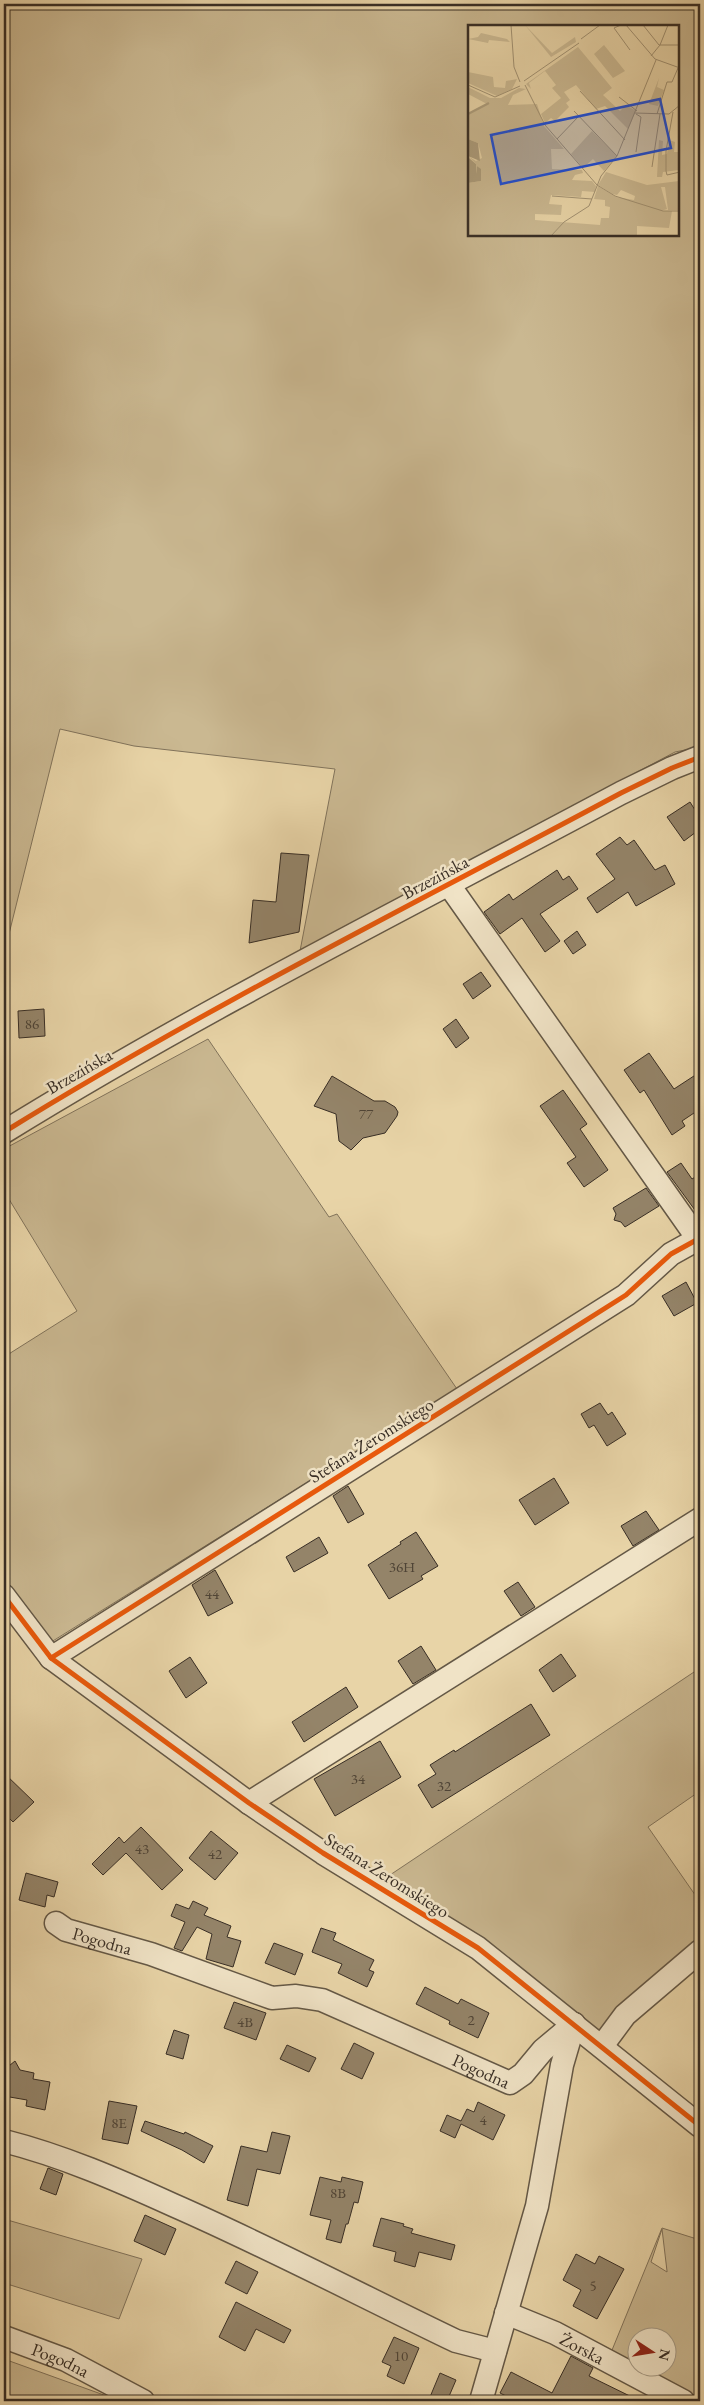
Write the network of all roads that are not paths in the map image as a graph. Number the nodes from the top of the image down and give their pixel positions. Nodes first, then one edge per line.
1 (700, 757) edge
2 (449, 885) junction
3 (4, 1132) edge
4 (699, 1238) edge
5 (700, 1519) edge
6 (4, 1596) edge
7 (51, 1658) junction
8 (248, 1804) junction
9 (56, 1923) dead end
10 (700, 1950) edge
11 (574, 2024) junction
12 (602, 2046) junction
13 (700, 2126) edge
14 (4, 2141) edge
15 (506, 2313) junction
16 (4, 2337) edge
17 (495, 2351) junction
18 (143, 2401) edge
19 (481, 2401) edge
20 (683, 2401) edge

1 - 2 street, Brzezińska
2 - 3 street, Brzezińska
2 - 4 street, Brzezińska
4 - 7 street, Stefana Żeromskiego
5 - 8 street
6 - 7 street, Stefana Żeromskiego
7 - 8 street, Stefana Żeromskiego
8 - 11 street, Stefana Żeromskiego
9 - 11 street, Pogodna
10 - 12 street
11 - 12 street, Stefana Żeromskiego
11 - 15 street
12 - 13 street, Stefana Żeromskiego
14 - 17 street
15 - 17 street
15 - 20 street, Żorska
16 - 18 street, Pogodna
17 - 19 street

